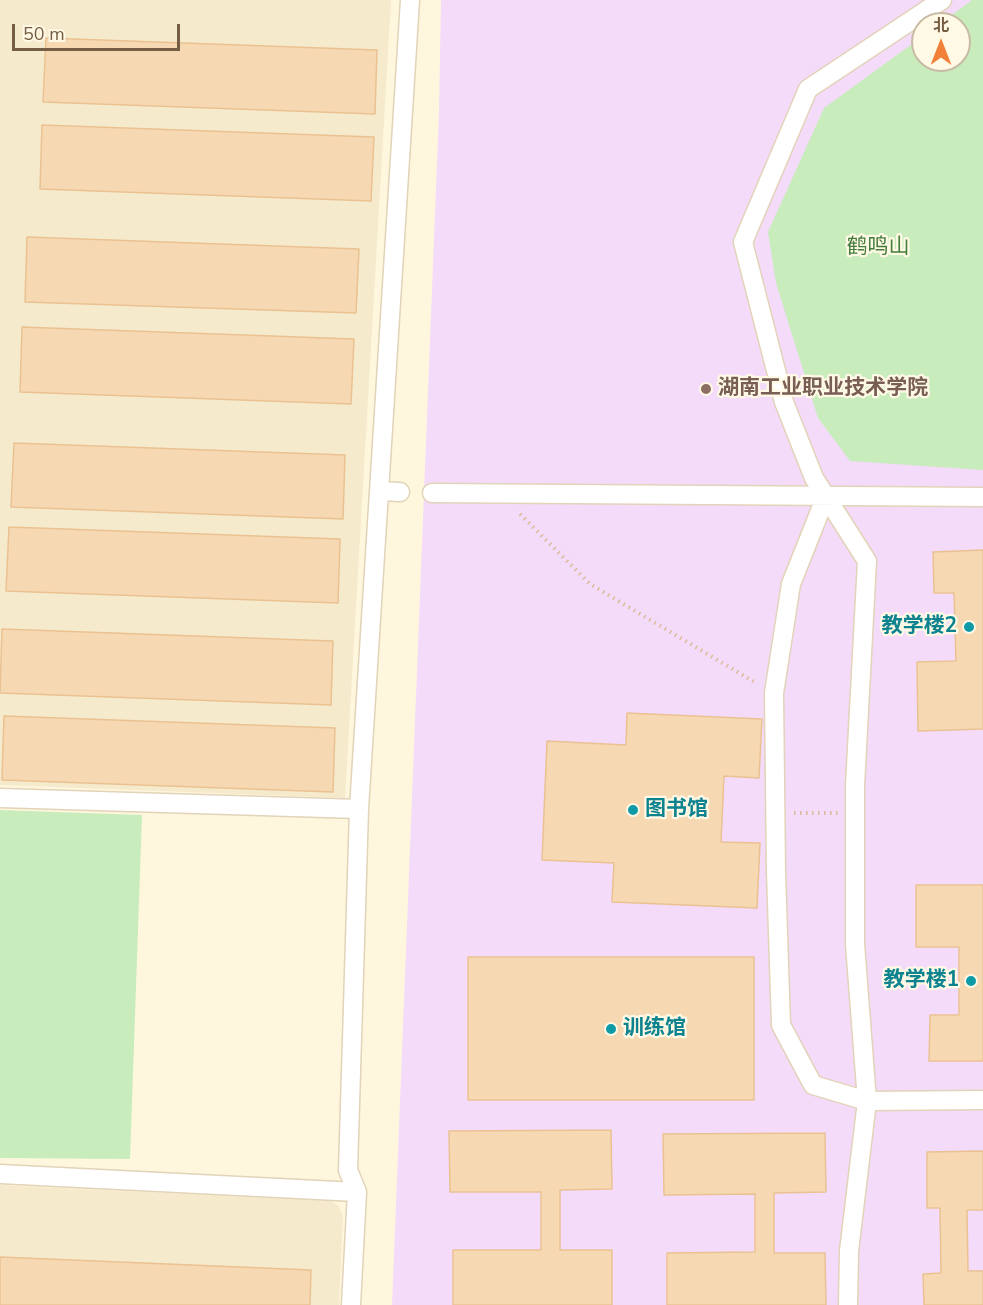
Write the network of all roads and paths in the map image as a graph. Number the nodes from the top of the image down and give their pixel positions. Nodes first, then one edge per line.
1 (410, 0) edge
2 (942, 0) edge
3 (380, 491) junction
4 (400, 492) dead end
5 (432, 493) dead end
6 (501, 494) junction
7 (826, 496) junction
8 (983, 497) edge
9 (774, 693) junction
10 (0, 798) edge
11 (358, 809) junction
12 (855, 812) junction
13 (775, 813) junction
14 (983, 1100) edge
15 (867, 1101) junction
16 (0, 1174) edge
17 (357, 1192) junction
18 (351, 1305) edge
19 (848, 1305) edge

1 - 3 street
2 - 7 street
3 - 4 street
3 - 11 street
5 - 6 street
6 - 7 street
6 - 9 path
7 - 8 street
7 - 9 street
7 - 12 street
9 - 13 street
10 - 11 street
11 - 17 street
12 - 13 path
12 - 15 street
13 - 15 street
14 - 15 street
15 - 19 street
16 - 17 street
17 - 18 street

